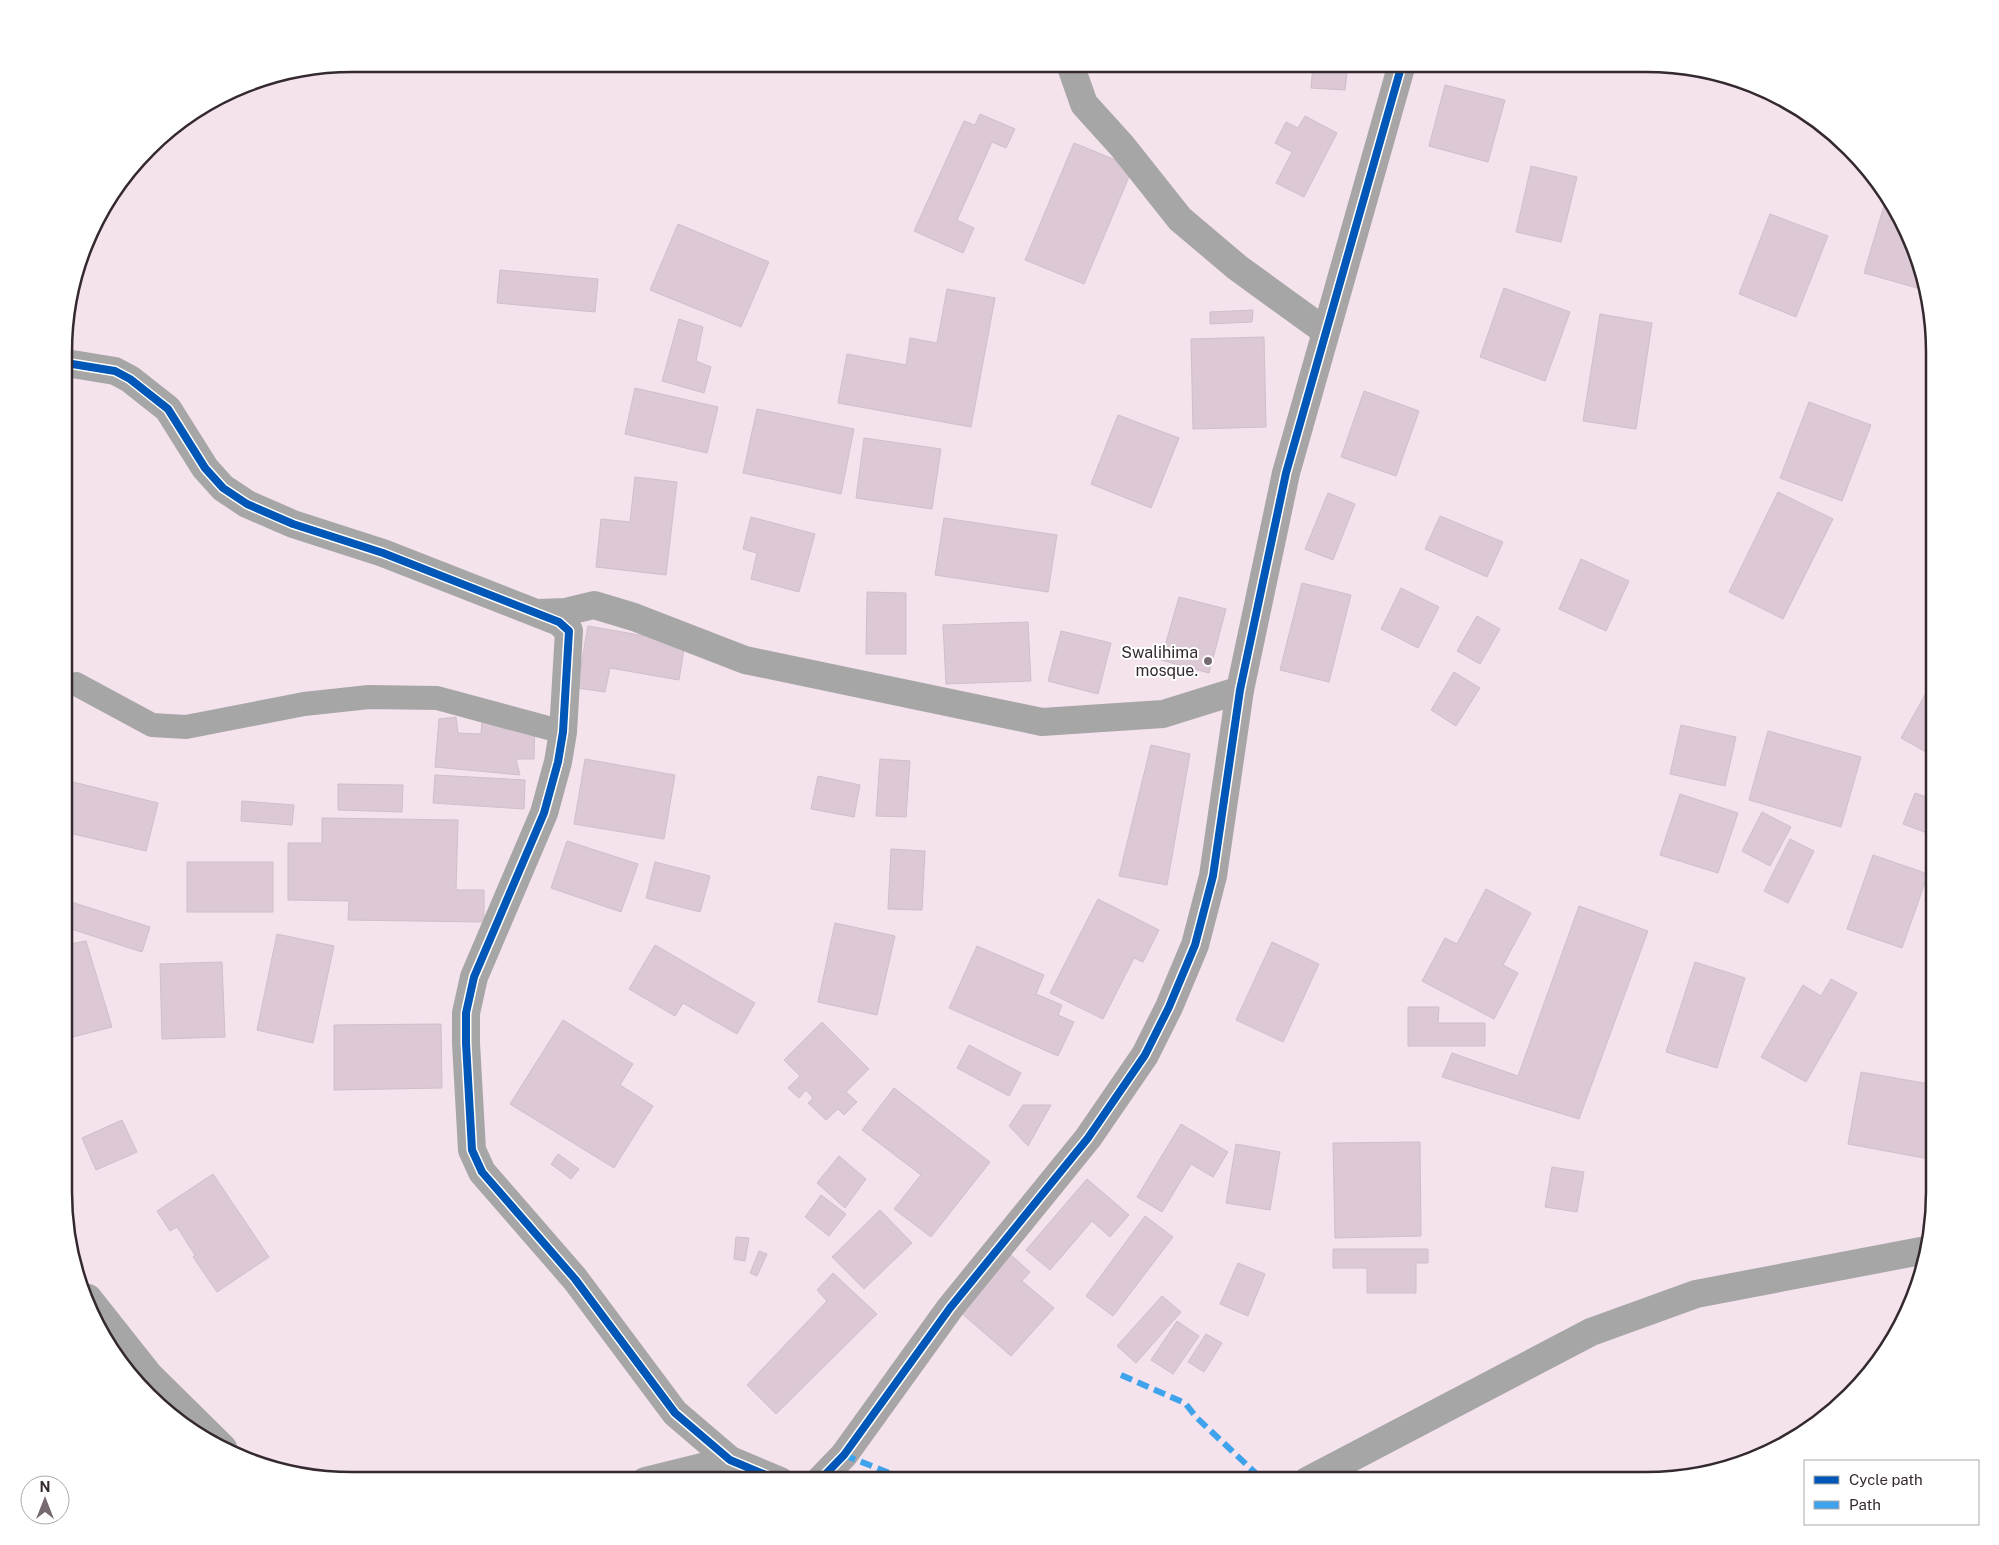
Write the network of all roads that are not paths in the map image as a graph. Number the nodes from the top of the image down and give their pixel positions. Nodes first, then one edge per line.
1 (1073, 72) edge
2 (1400, 72) edge
3 (1325, 331) junction
4 (72, 364) edge
5 (537, 613) junction
6 (76, 684) dead end
7 (1240, 690) junction
8 (563, 732) junction
9 (1920, 1251) edge
10 (99, 1312) edge
11 (205, 1431) edge
12 (730, 1460) junction
13 (681, 1472) edge
14 (759, 1472) edge
15 (828, 1472) edge
16 (1323, 1472) edge

1 - 3 street
2 - 3 street
3 - 7 street
4 - 5 street
5 - 7 street
5 - 8 street
6 - 8 lane
7 - 15 street
8 - 12 street
9 - 16 street
10 - 11 street
12 - 13 street
12 - 14 street

